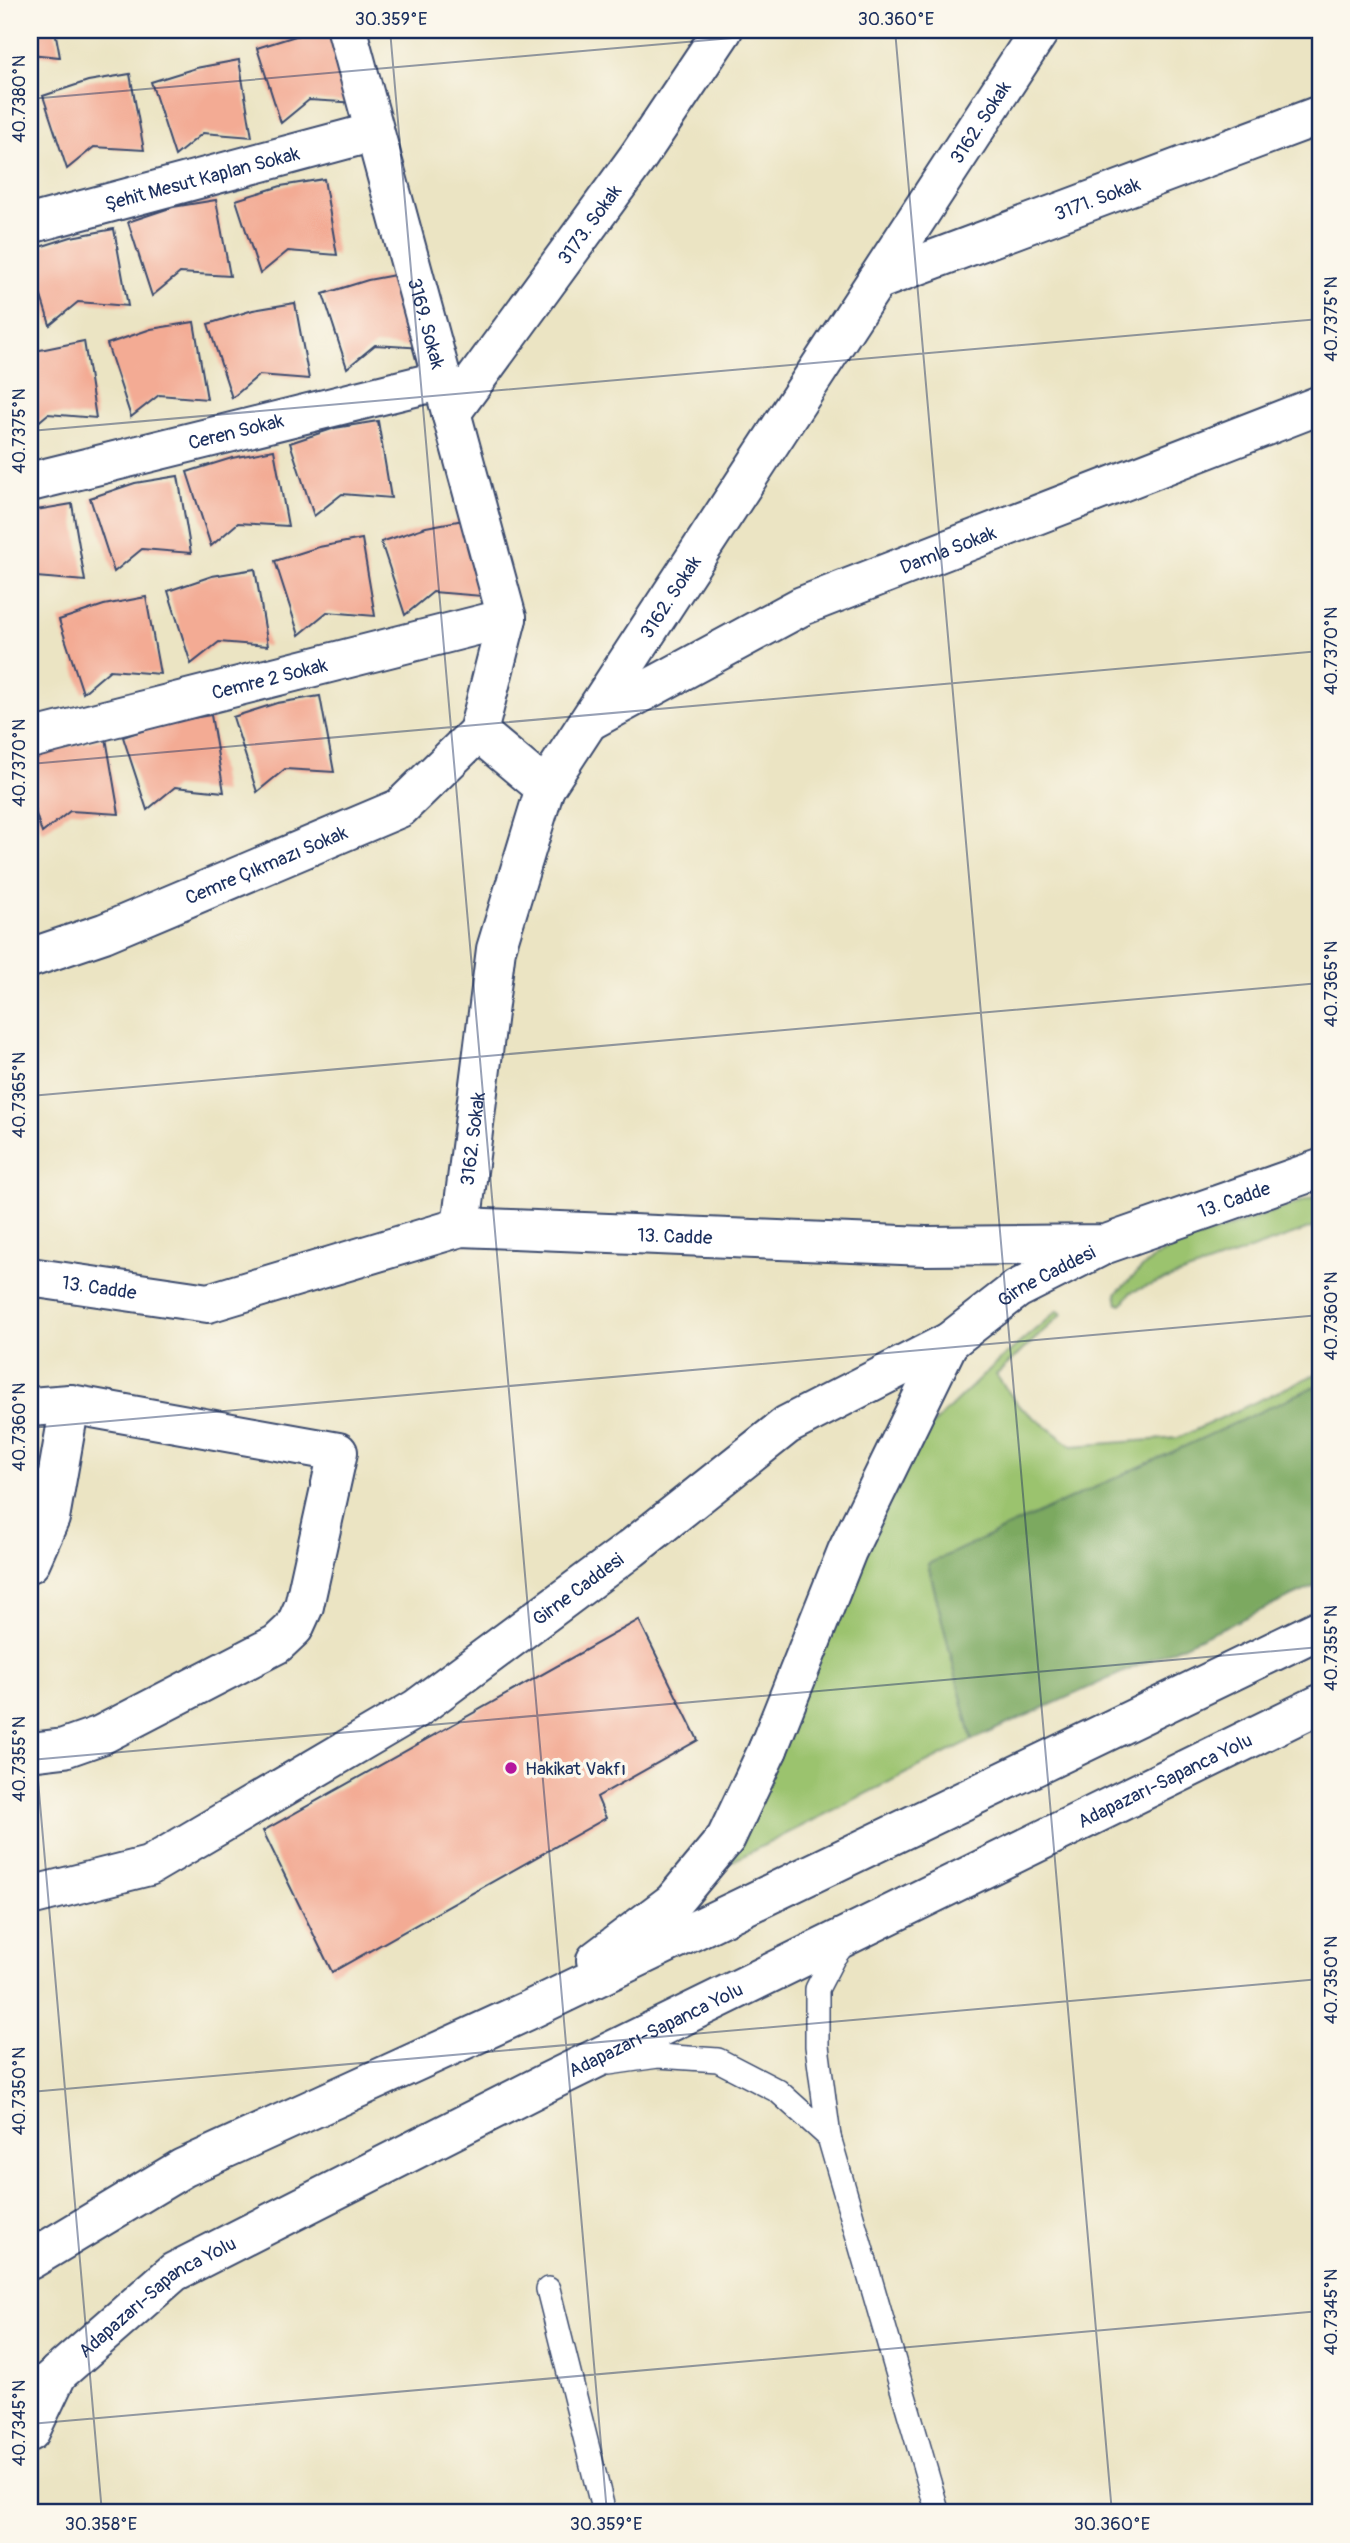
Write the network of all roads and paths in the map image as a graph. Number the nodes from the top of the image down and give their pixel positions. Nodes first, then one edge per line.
1 (723, 30) edge
2 (1006, 30) edge
3 (1040, 30) edge
4 (353, 31) edge
5 (1016, 66) junction
6 (1320, 115) edge
7 (374, 132) junction
8 (30, 224) edge
9 (876, 281) junction
10 (446, 396) junction
11 (1320, 405) edge
12 (30, 482) edge
13 (507, 618) junction
14 (588, 721) junction
15 (478, 732) junction
16 (30, 739) edge
17 (545, 788) junction
18 (30, 958) edge
19 (1320, 1169) edge
20 (461, 1227) junction
21 (1106, 1244) junction
22 (30, 1277) edge
23 (949, 1342) junction
24 (70, 1404) junction
25 (30, 1407) edge
26 (30, 1563) edge
27 (1320, 1629) edge
28 (1320, 1704) edge
29 (30, 1752) edge
30 (30, 1896) edge
31 (850, 1934) junction
32 (527, 2011) junction
33 (578, 2067) junction
34 (829, 2137) junction
35 (30, 2260) edge
36 (548, 2289) dead end
37 (58, 2373) junction
38 (30, 2411) edge
39 (30, 2432) edge
40 (604, 2513) edge
41 (938, 2513) edge

1 - 10 main road, 3173. Sokak
2 - 5 main road
3 - 5 main road, 3162. Sokak
4 - 7 main road, 3169. Sokak
5 - 9 main road, 3162. Sokak
6 - 9 main road, 3171. Sokak
7 - 8 main road, Şehit Mesut Kaplan Sokak
7 - 10 main road, 3169. Sokak
9 - 14 main road, 3162. Sokak
10 - 12 main road, Ceren Sokak
10 - 13 main road, 3169. Sokak
11 - 14 main road, Damla Sokak
13 - 15 main road
13 - 16 main road, Cemre 2 Sokak
14 - 17 main road, 3162. Sokak
15 - 17 main road
15 - 18 main road, Cemre Çıkmazı Sokak
17 - 20 main road, 3162. Sokak
19 - 21 main road, 13. Cadde
20 - 21 main road, 13. Cadde
20 - 22 main road, 13. Cadde
21 - 23 main road, Girne Caddesi
23 - 30 main road, Girne Caddesi
23 - 32 main road
24 - 25 main road
24 - 26 main road
24 - 29 main road
27 - 32 main road
28 - 31 main road, Adapazarı-Sapanca Yolu
31 - 33 main road, Adapazarı-Sapanca Yolu
31 - 34 lane
32 - 35 main road
33 - 34 lane
33 - 37 main road, Adapazarı-Sapanca Yolu
34 - 41 lane
36 - 40 lane
37 - 38 main road, Adapazarı-Sapanca Yolu
37 - 39 main road

